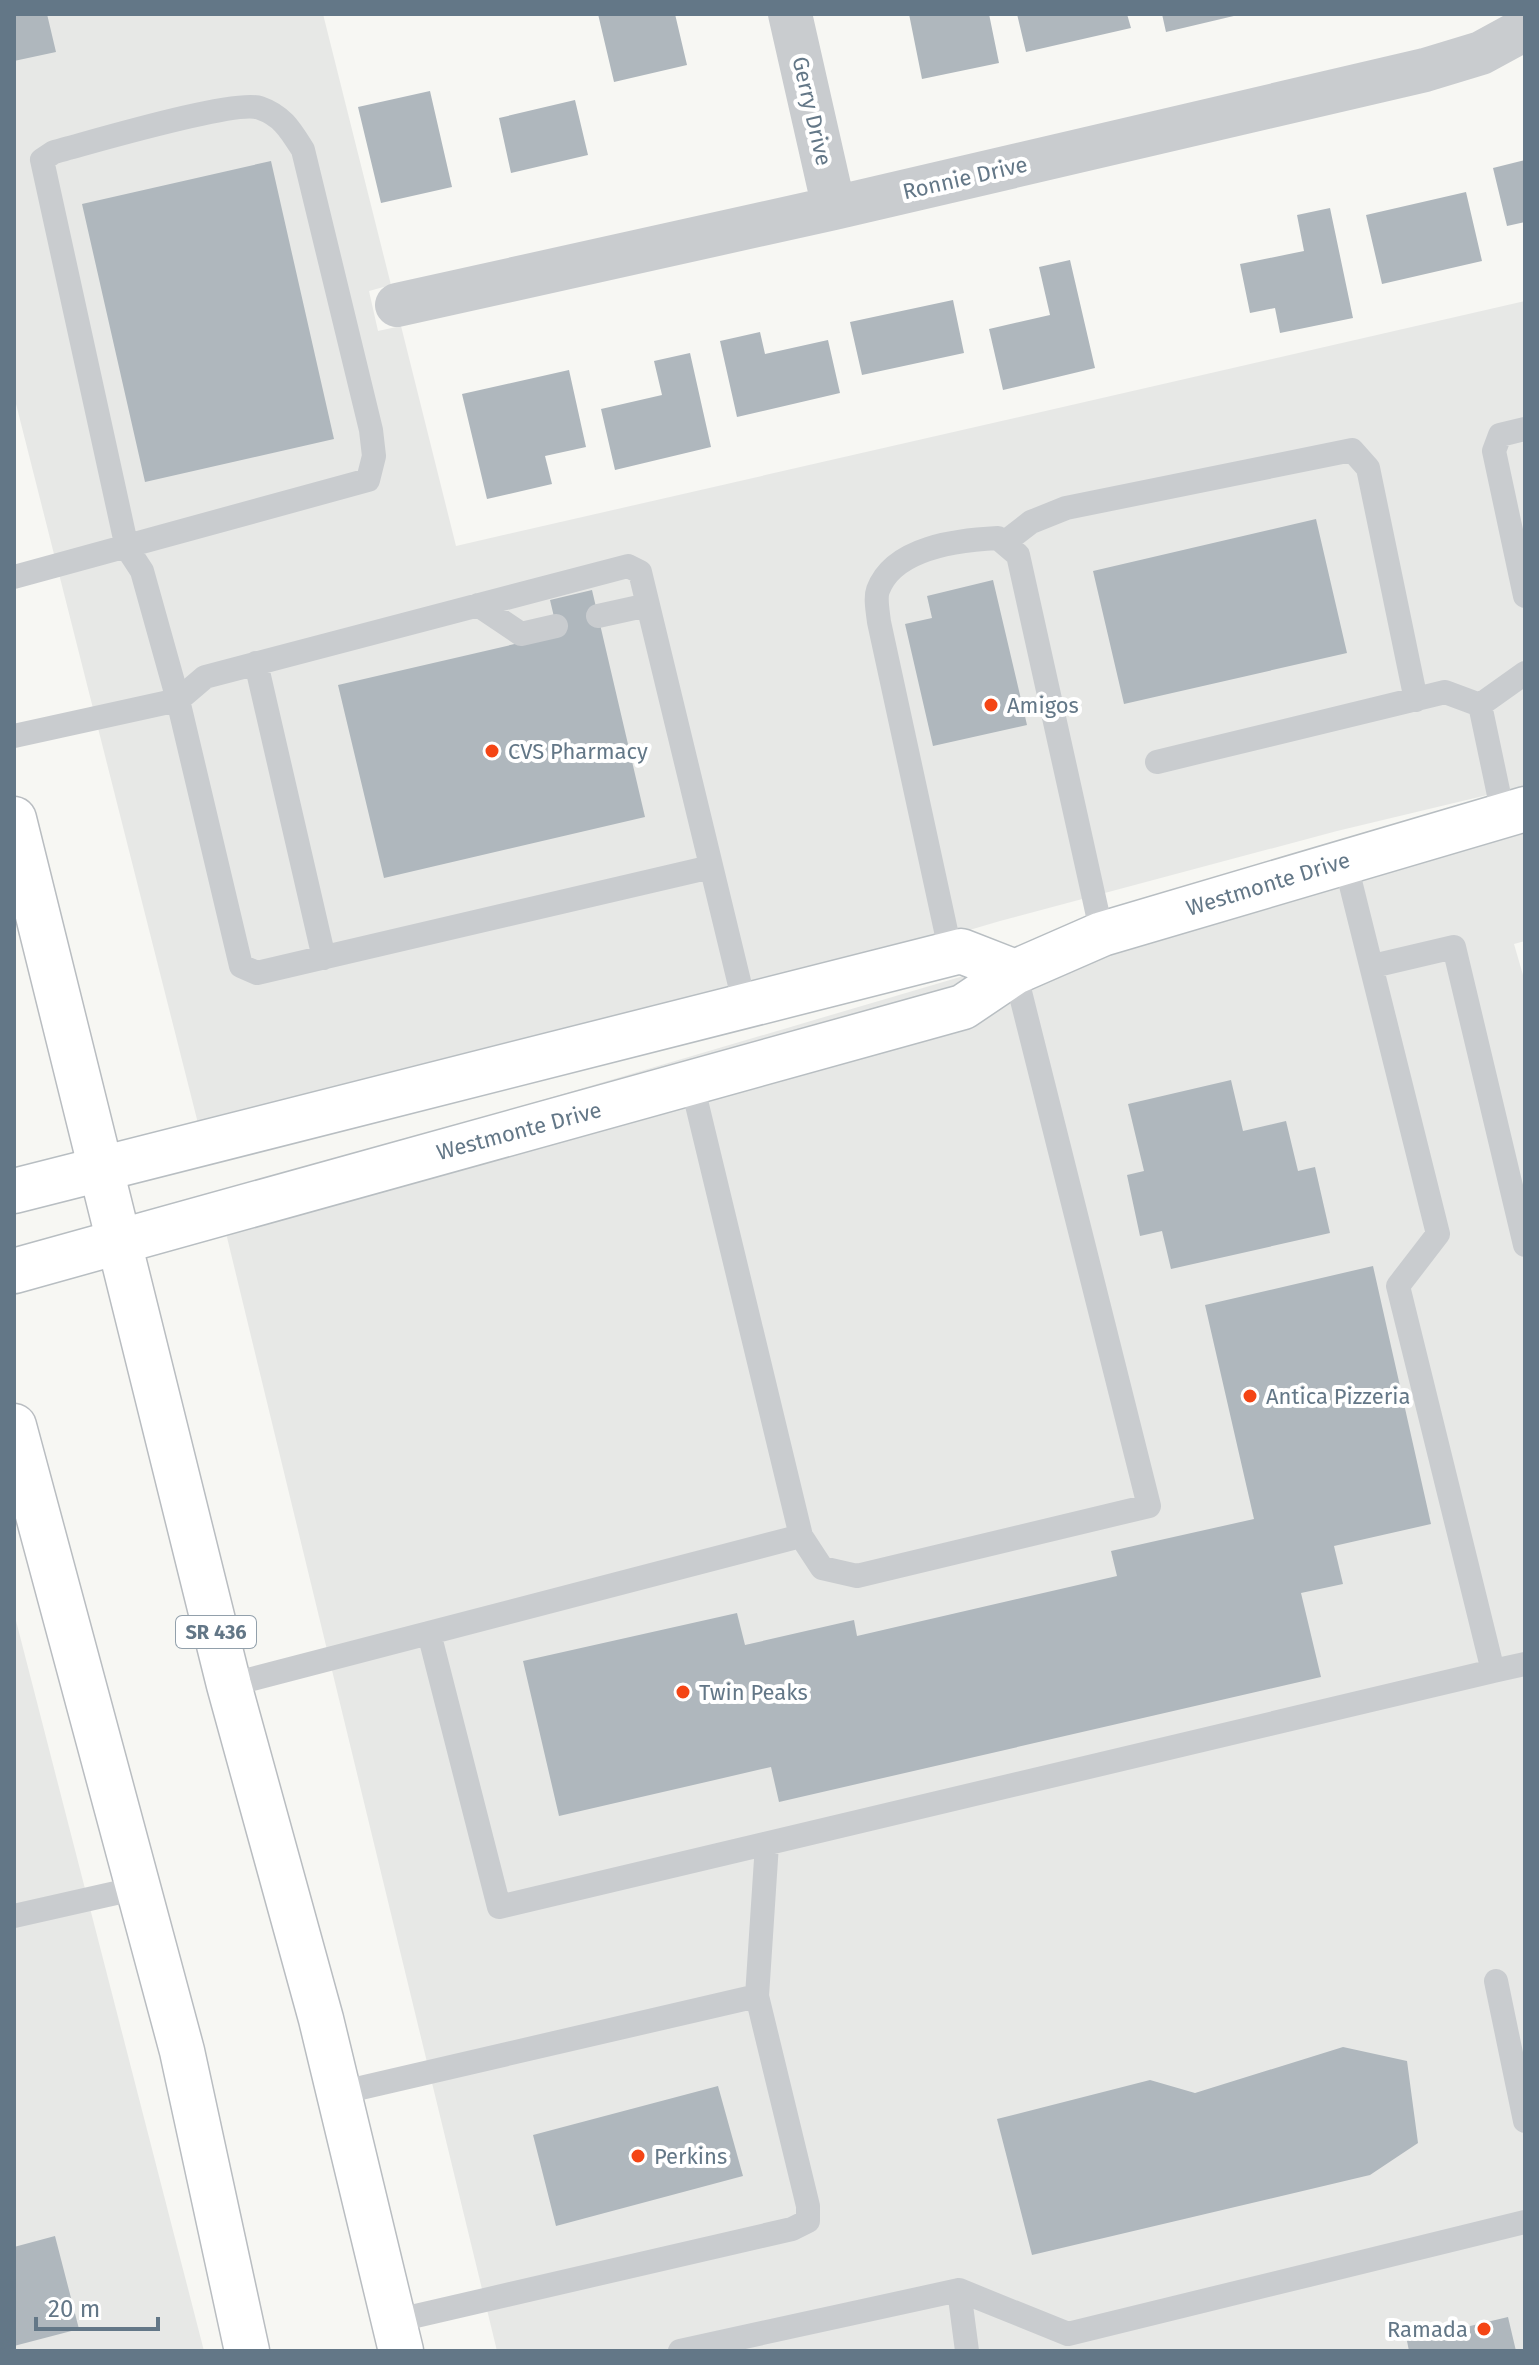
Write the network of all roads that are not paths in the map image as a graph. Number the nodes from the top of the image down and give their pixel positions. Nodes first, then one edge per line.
1 (790, 14) edge
2 (1525, 29) edge
3 (834, 208) junction
4 (397, 305) dead end
5 (1525, 429) edge
6 (1004, 543) junction
7 (127, 548) junction
8 (14, 577) edge
9 (1525, 596) edge
10 (478, 605) junction
11 (648, 605) junction
12 (598, 616) dead end
13 (556, 626) dead end
14 (256, 663) junction
15 (1525, 673) edge
16 (178, 700) junction
17 (1416, 700) junction
18 (1480, 705) junction
19 (14, 736) edge
20 (1157, 762) dead end
21 (1514, 812) edge
22 (14, 819) edge
23 (1345, 861) junction
24 (711, 867) junction
25 (1102, 934) junction
26 (951, 954) junction
27 (324, 958) junction
28 (1373, 966) junction
29 (1015, 972) junction
30 (745, 1006) junction
31 (692, 1084) junction
32 (100, 1169) junction
33 (14, 1191) edge
34 (118, 1243) junction
35 (1525, 1245) edge
36 (14, 1271) edge
37 (14, 1426) edge
38 (801, 1536) junction
39 (429, 1633) junction
40 (1525, 1664) edge
41 (1493, 1671) junction
42 (229, 1685) junction
43 (767, 1844) junction
44 (138, 1888) junction
45 (14, 1916) edge
46 (1496, 1981) dead end
47 (757, 1996) junction
48 (339, 2093) junction
49 (1525, 2121) edge
50 (1525, 2222) edge
51 (959, 2290) junction
52 (398, 2336) edge
53 (247, 2351) edge
54 (680, 2351) edge
55 (967, 2351) edge

1 - 3 street, Gerry Drive
2 - 3 street, Ronnie Drive
3 - 4 street, Ronnie Drive
5 - 9 lane
6 - 17 lane
6 - 25 lane
6 - 26 lane
7 - 7 lane
7 - 8 lane
7 - 16 lane
10 - 11 lane
10 - 13 lane
10 - 14 lane
11 - 12 lane
11 - 24 lane
14 - 16 lane
14 - 27 lane
15 - 18 lane
16 - 19 lane
16 - 27 lane
17 - 18 lane
17 - 20 lane
18 - 21 lane
21 - 23 street, Westmonte Drive
22 - 32 street, SR 436
23 - 25 street, Westmonte Drive
23 - 28 lane
24 - 27 lane
24 - 30 lane
25 - 29 street, Westmonte Drive
26 - 29 street
26 - 30 street
28 - 35 lane
28 - 41 lane
29 - 31 street, Westmonte Drive
29 - 38 lane
30 - 32 street
31 - 34 street, Westmonte Drive
31 - 38 lane
32 - 33 street
32 - 34 street, SR 436
34 - 36 street, Westmonte Drive
34 - 42 street, SR 436
37 - 44 street
38 - 39 lane
39 - 42 lane
39 - 43 lane
40 - 41 lane
41 - 43 lane
42 - 48 street, SR 436
43 - 47 lane
44 - 45 lane
44 - 53 street
46 - 49 lane
47 - 48 lane
47 - 52 lane
48 - 52 street, SR 436
50 - 51 lane
51 - 54 lane
51 - 55 lane

